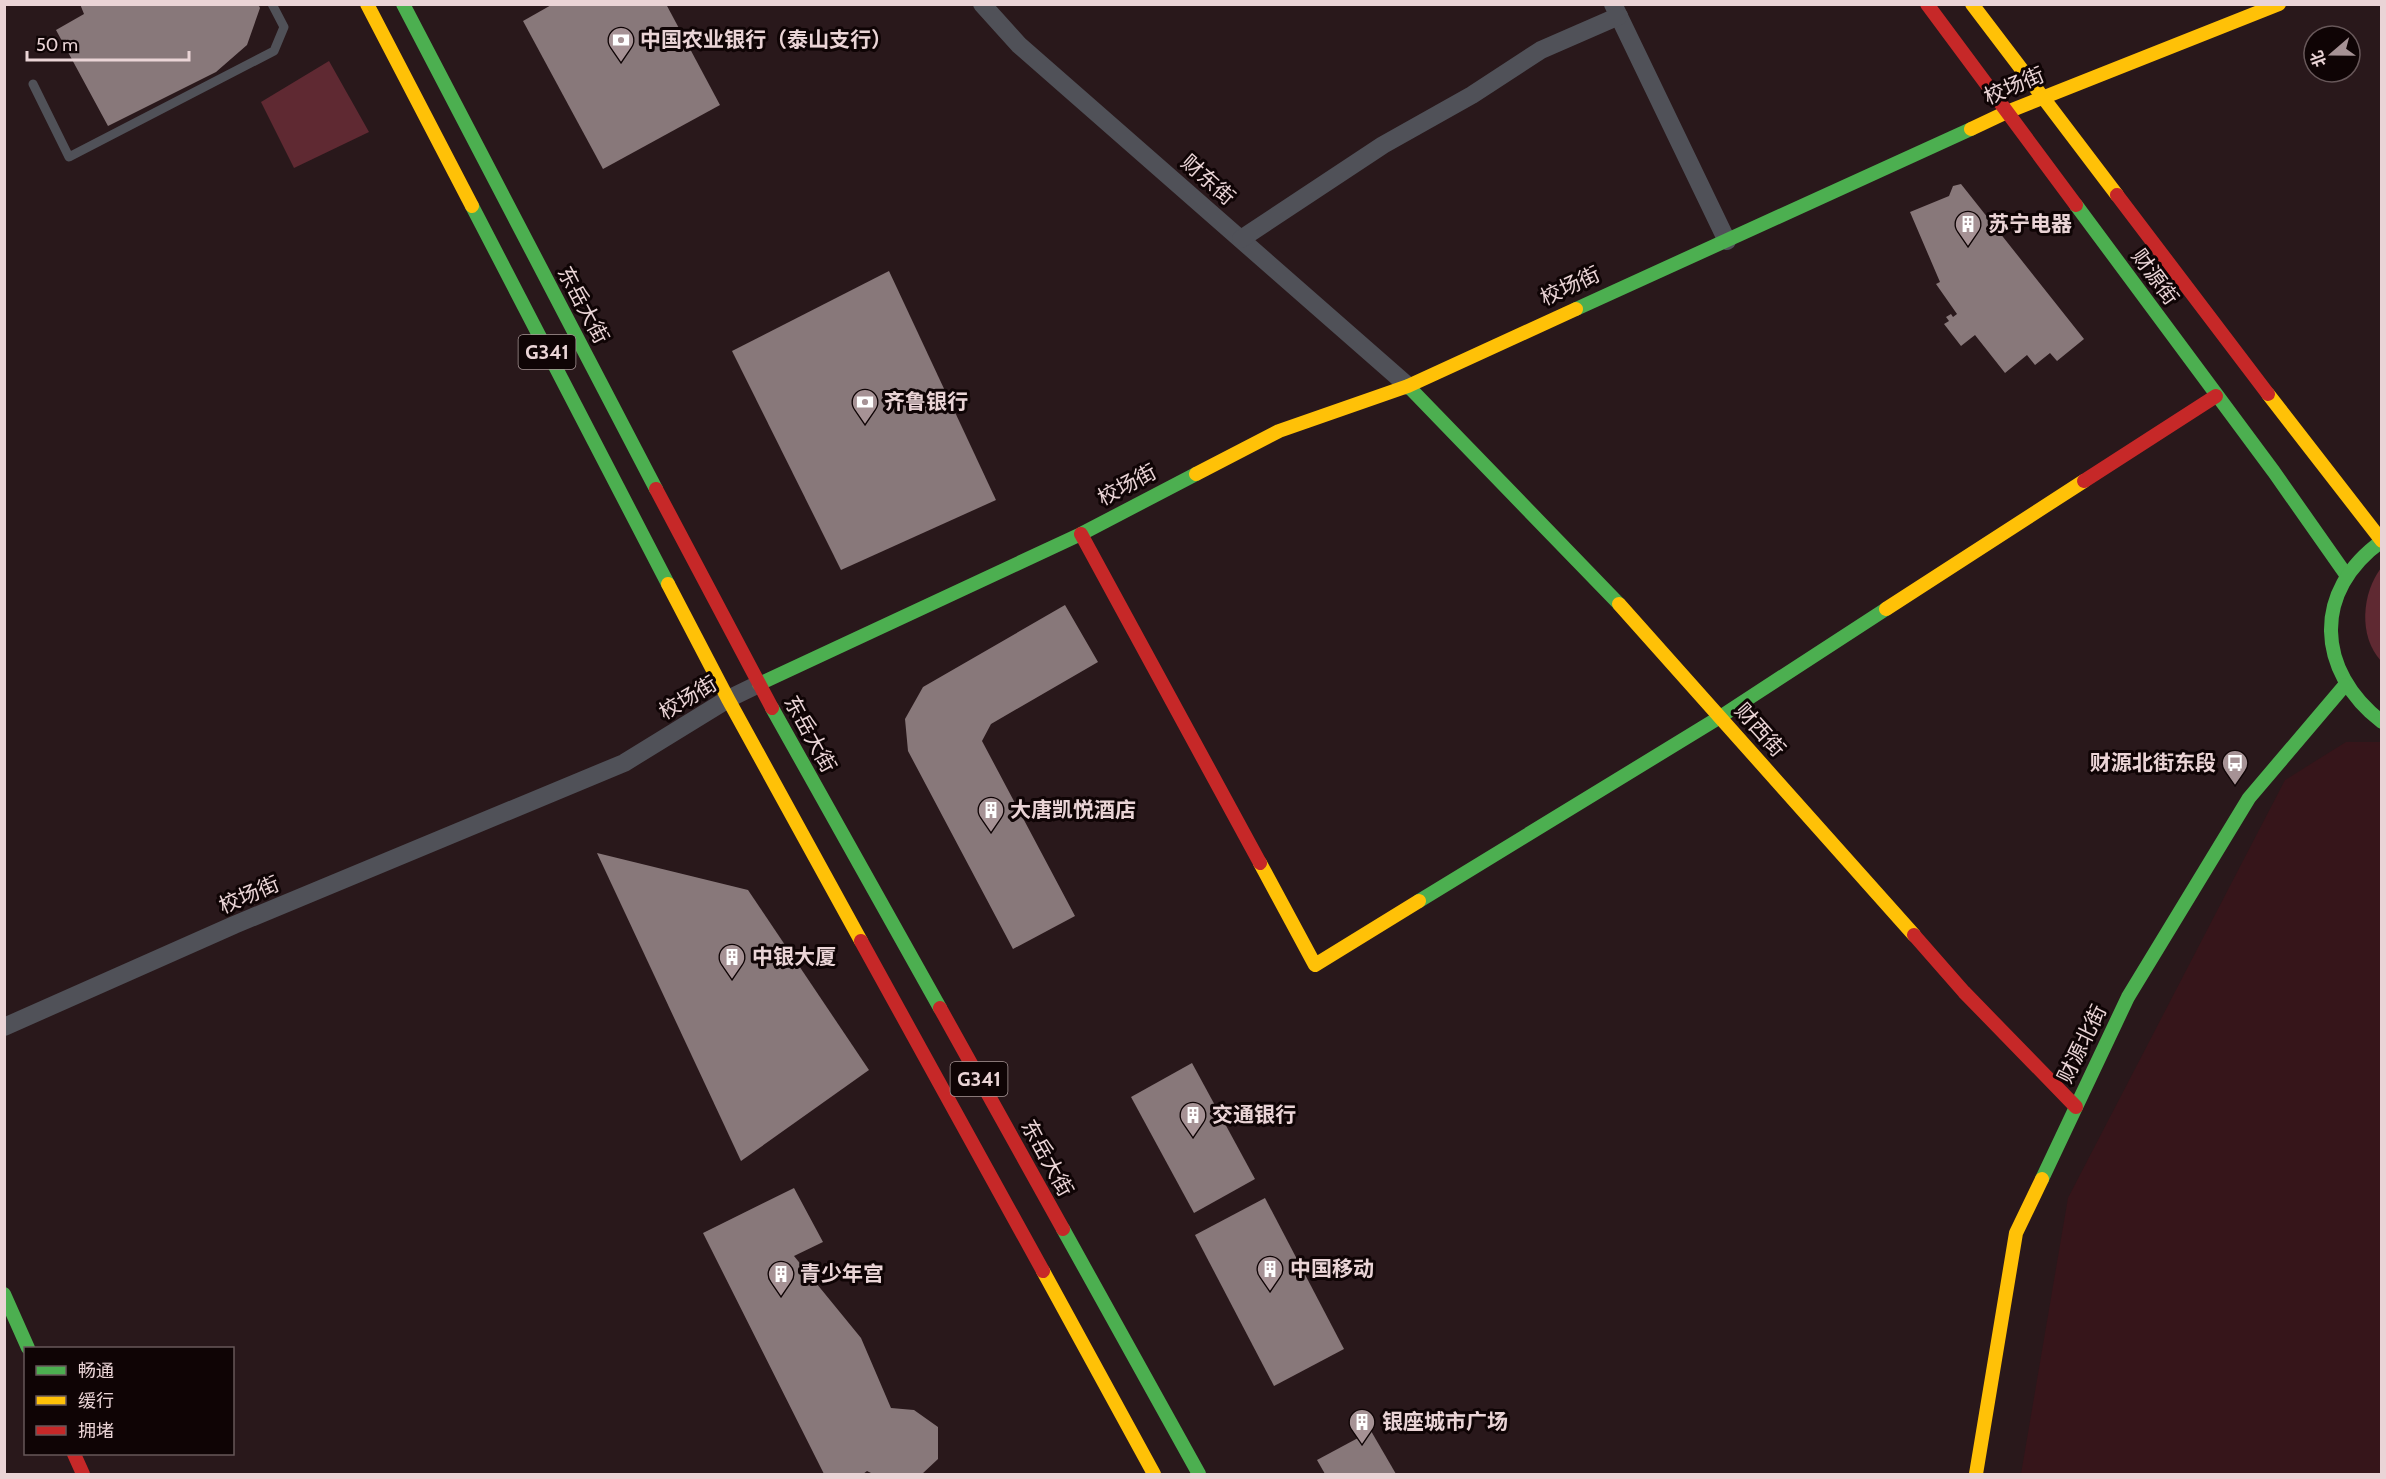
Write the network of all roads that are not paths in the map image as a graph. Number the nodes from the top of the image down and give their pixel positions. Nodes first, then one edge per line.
1 (272, 4) edge
2 (367, 4) edge
3 (403, 4) edge
4 (982, 4) edge
5 (1927, 4) edge
6 (1972, 4) edge
7 (2279, 4) edge
8 (1616, 10) edge
9 (33, 84) dead end
10 (2044, 97) junction
11 (2007, 112) junction
12 (1241, 239) junction
13 (1726, 242) junction
14 (1408, 386) junction
15 (2216, 396) junction
16 (1081, 534) junction
17 (2382, 541) edge
18 (2347, 576) junction
19 (759, 684) junction
20 (2345, 685) junction
21 (728, 699) junction
22 (1720, 717) junction
23 (2382, 722) edge
24 (4, 1027) edge
25 (2076, 1107) junction
26 (4, 1294) edge
27 (28, 1347) edge
28 (74, 1455) edge
29 (83, 1474) edge
30 (1154, 1474) edge
31 (1199, 1474) edge
32 (1976, 1474) edge

1 - 9 lane
2 - 21 main road, G341
3 - 19 main road, 东岳大街 / G341
4 - 12 street, 财东街
5 - 11 main road, 财源街
6 - 10 main road, 财源街
7 - 10 main road, 校场街
8 - 12 street
8 - 13 street
10 - 11 main road, 校场街
10 - 17 main road, 财源街
11 - 13 main road, 校场街
11 - 15 main road, 财源街
12 - 14 street, 财东街
13 - 14 main road, 校场街
14 - 16 main road, 校场街
14 - 22 main road, 财西街
15 - 18 main road, 财源街
15 - 22 main road
16 - 19 main road, 校场街
16 - 22 main road
17 - 18 main road
18 - 20 main road
19 - 21 street, 校场街
19 - 31 main road, 东岳大街 / G341
20 - 23 main road
20 - 25 main road, 财源北街
21 - 24 street, 校场街
21 - 30 main road, G341
22 - 25 main road, 财西街
25 - 32 main road, 财源北街
26 - 27 main road
28 - 29 main road

